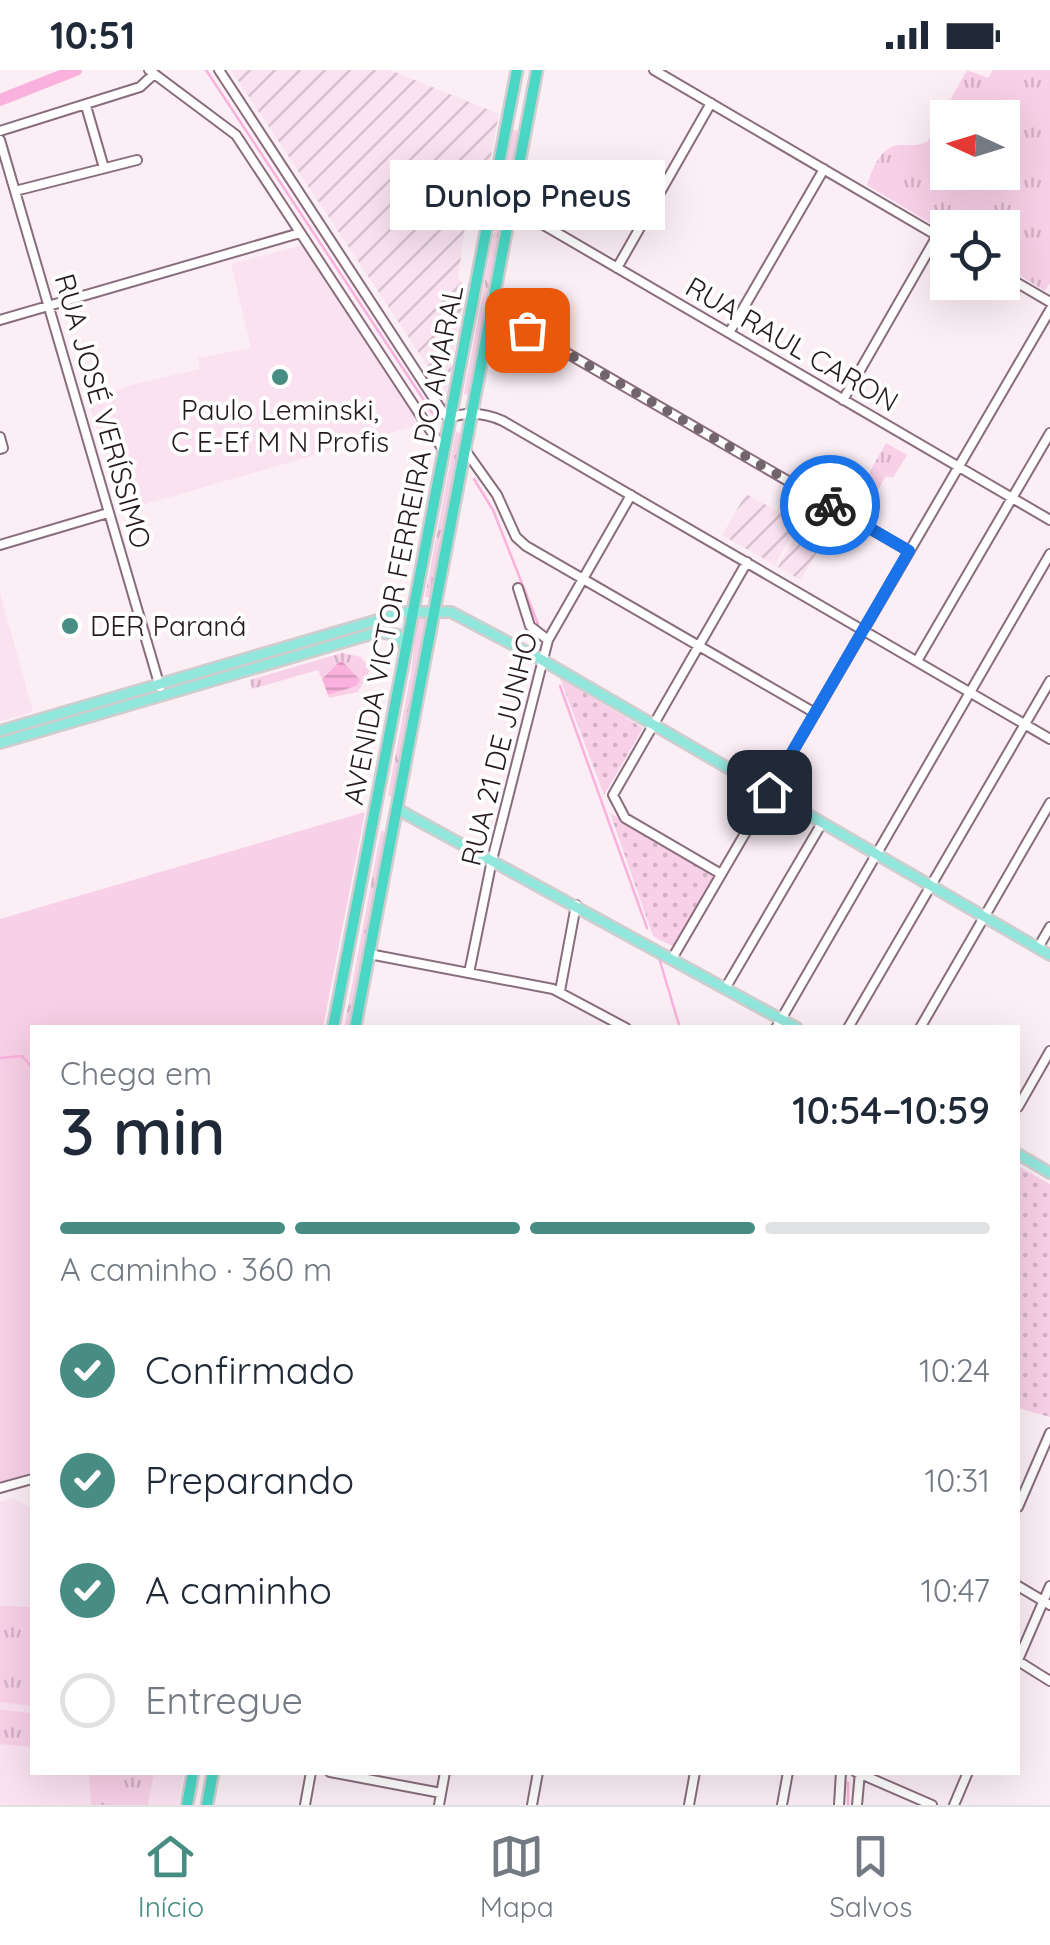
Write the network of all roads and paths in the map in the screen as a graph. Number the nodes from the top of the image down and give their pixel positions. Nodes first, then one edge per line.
1 (219, 70) edge
2 (517, 70) edge
3 (537, 70) edge
4 (654, 70) edge
5 (152, 72) edge
6 (711, 103) junction
7 (86, 106) junction
8 (0, 131) edge
9 (0, 140) edge
10 (137, 160) dead end
11 (104, 168) junction
12 (824, 170) junction
13 (15, 191) junction
14 (512, 206) junction
15 (930, 232) edge
16 (300, 233) junction
17 (930, 248) edge
18 (617, 268) junction
19 (1020, 284) edge
20 (493, 302) junction
21 (1050, 302) edge
22 (48, 306) junction
23 (1050, 310) edge
24 (0, 320) edge
25 (520, 326) junction
26 (729, 333) junction
27 (487, 334) junction
28 (844, 400) junction
29 (472, 414) junction
30 (450, 418) junction
31 (1050, 433) edge
32 (0, 436) edge
33 (0, 449) edge
34 (465, 450) junction
35 (444, 452) junction
36 (958, 467) junction
37 (631, 496) junction
38 (1012, 498) junction
39 (108, 513) junction
40 (1050, 520) edge
41 (0, 545) edge
42 (909, 551) junction
43 (1050, 554) edge
44 (746, 562) junction
45 (582, 578) junction
46 (518, 588) dead end
47 (435, 610) junction
48 (412, 611) junction
49 (863, 630) junction
50 (548, 640) junction
51 (698, 646) junction
52 (406, 649) junction
53 (542, 660) junction
54 (916, 661) junction
55 (1050, 681) edge
56 (159, 684) junction
57 (970, 692) junction
58 (162, 696) junction
59 (815, 713) junction
60 (652, 724) junction
61 (1025, 724) junction
62 (0, 731) edge
63 (1050, 738) edge
64 (0, 743) edge
65 (381, 780) junction
66 (769, 792) junction
67 (1050, 803) edge
68 (397, 809) junction
69 (822, 822) junction
70 (876, 854) junction
71 (492, 860) junction
72 (721, 874) junction
73 (931, 886) junction
74 (576, 905) junction
75 (984, 917) junction
76 (1050, 927) edge
77 (1038, 948) junction
78 (369, 954) junction
79 (1050, 955) edge
80 (672, 957) junction
81 (469, 973) junction
82 (726, 987) junction
83 (560, 992) junction
84 (596, 1012) junction
85 (778, 1023) edge
86 (334, 1025) edge
87 (356, 1025) edge
88 (611, 1025) edge
89 (620, 1025) edge
90 (850, 1025) edge
91 (922, 1025) edge
92 (1050, 1051) edge
93 (1020, 1104) edge
94 (1020, 1155) edge
95 (1050, 1173) edge
96 (1050, 1433) edge
97 (30, 1480) edge
98 (0, 1488) edge
99 (1020, 1503) edge
100 (1050, 1586) edge
101 (1020, 1587) edge
102 (1047, 1603) edge
103 (1020, 1657) edge
104 (1020, 1662) edge
105 (1050, 1680) edge
106 (192, 1775) edge
107 (212, 1775) edge
108 (310, 1775) edge
109 (346, 1775) edge
110 (445, 1775) edge
111 (537, 1775) edge
112 (695, 1775) edge
113 (787, 1775) edge
114 (841, 1775) edge
115 (859, 1775) edge
116 (864, 1775) edge
117 (967, 1775) edge
118 (442, 1793) junction
119 (187, 1805) edge
120 (206, 1805) edge
121 (305, 1805) edge
122 (439, 1805) edge
123 (532, 1805) edge
124 (689, 1805) edge
125 (782, 1805) edge
126 (839, 1805) edge
127 (858, 1805) edge
128 (932, 1805) edge
129 (954, 1805) edge

1 - 30 street
2 - 30 highway, AVENIDA VICTOR FERREIRA DO AMARAL
3 - 14 highway, AVENIDA VICTOR FERREIRA DO AMARAL
4 - 6 street
5 - 7 street
5 - 16 street
6 - 12 street
6 - 18 street
7 - 8 street
7 - 11 street
9 - 13 street, RUA JOSÉ VERÍSSIMO
10 - 11 street
11 - 13 street
12 - 15 street
12 - 26 street
13 - 22 street, RUA JOSÉ VERÍSSIMO
14 - 18 street, RUA RAUL CARON
14 - 20 highway, AVENIDA VICTOR FERREIRA DO AMARAL
16 - 22 street
16 - 35 street
17 - 28 street
18 - 26 street, RUA RAUL CARON
19 - 21 street
20 - 25 street
20 - 27 highway, AVENIDA VICTOR FERREIRA DO AMARAL
22 - 24 street
22 - 39 street, RUA JOSÉ VERÍSSIMO
23 - 36 street
25 - 27 street
25 - 42 street
26 - 28 street, RUA RAUL CARON
27 - 29 highway, AVENIDA VICTOR FERREIRA DO AMARAL
28 - 36 street, RUA RAUL CARON
29 - 30 street
29 - 34 highway, AVENIDA VICTOR FERREIRA DO AMARAL
29 - 37 street
30 - 35 highway, AVENIDA VICTOR FERREIRA DO AMARAL
31 - 38 street
32 - 33 street
34 - 45 street
34 - 47 highway, AVENIDA VICTOR FERREIRA DO AMARAL
35 - 48 highway, AVENIDA VICTOR FERREIRA DO AMARAL
36 - 38 street, RUA RAUL CARON
36 - 42 street
37 - 44 street
37 - 45 street, RUA 21 DE JUNHO
38 - 40 street, RUA RAUL CARON
38 - 54 street
39 - 41 street
39 - 56 street, RUA JOSÉ VERÍSSIMO
42 - 49 street
43 - 57 street
44 - 49 street
44 - 51 street
45 - 50 street, RUA 21 DE JUNHO
45 - 51 street
46 - 50 street
47 - 48 main road
47 - 53 main road
47 - 68 highway, AVENIDA VICTOR FERREIRA DO AMARAL
48 - 52 highway, AVENIDA VICTOR FERREIRA DO AMARAL
48 - 56 main road
49 - 54 street
49 - 59 street
50 - 53 street, RUA 21 DE JUNHO
51 - 59 street
51 - 60 street
52 - 58 main road
52 - 65 highway, AVENIDA VICTOR FERREIRA DO AMARAL
53 - 60 main road
53 - 71 street, RUA 21 DE JUNHO
54 - 57 street
55 - 61 street
56 - 58 street, RUA JOSÉ VERÍSSIMO
56 - 62 main road
57 - 61 street
57 - 70 street
58 - 64 main road
59 - 66 street
60 - 66 main road
60 - 72 street
61 - 63 street
61 - 73 street
65 - 68 highway
65 - 86 highway, AVENIDA VICTOR FERREIRA DO AMARAL
66 - 69 main road
66 - 72 street
67 - 75 street
68 - 71 main road
68 - 78 highway, AVENIDA VICTOR FERREIRA DO AMARAL
69 - 70 main road
69 - 82 street
70 - 73 main road
70 - 85 street
71 - 74 main road
71 - 81 street, RUA 21 DE JUNHO
72 - 80 street
73 - 75 main road
73 - 90 street
74 - 80 main road
74 - 83 street
75 - 77 main road
75 - 91 street
76 - 77 street
77 - 79 main road
78 - 81 street
78 - 87 highway, AVENIDA VICTOR FERREIRA DO AMARAL
80 - 82 main road
81 - 83 street
82 - 85 main road
83 - 84 street
84 - 88 street
84 - 89 street
92 - 93 street
94 - 95 main road
96 - 99 street
97 - 98 street
100 - 102 street
101 - 102 street
102 - 103 street
104 - 105 street
106 - 119 highway
107 - 120 highway
108 - 121 street
109 - 118 street
110 - 118 street
111 - 123 street
112 - 124 street
113 - 125 street
114 - 126 street
115 - 127 street
116 - 128 street
117 - 129 street
118 - 122 street

